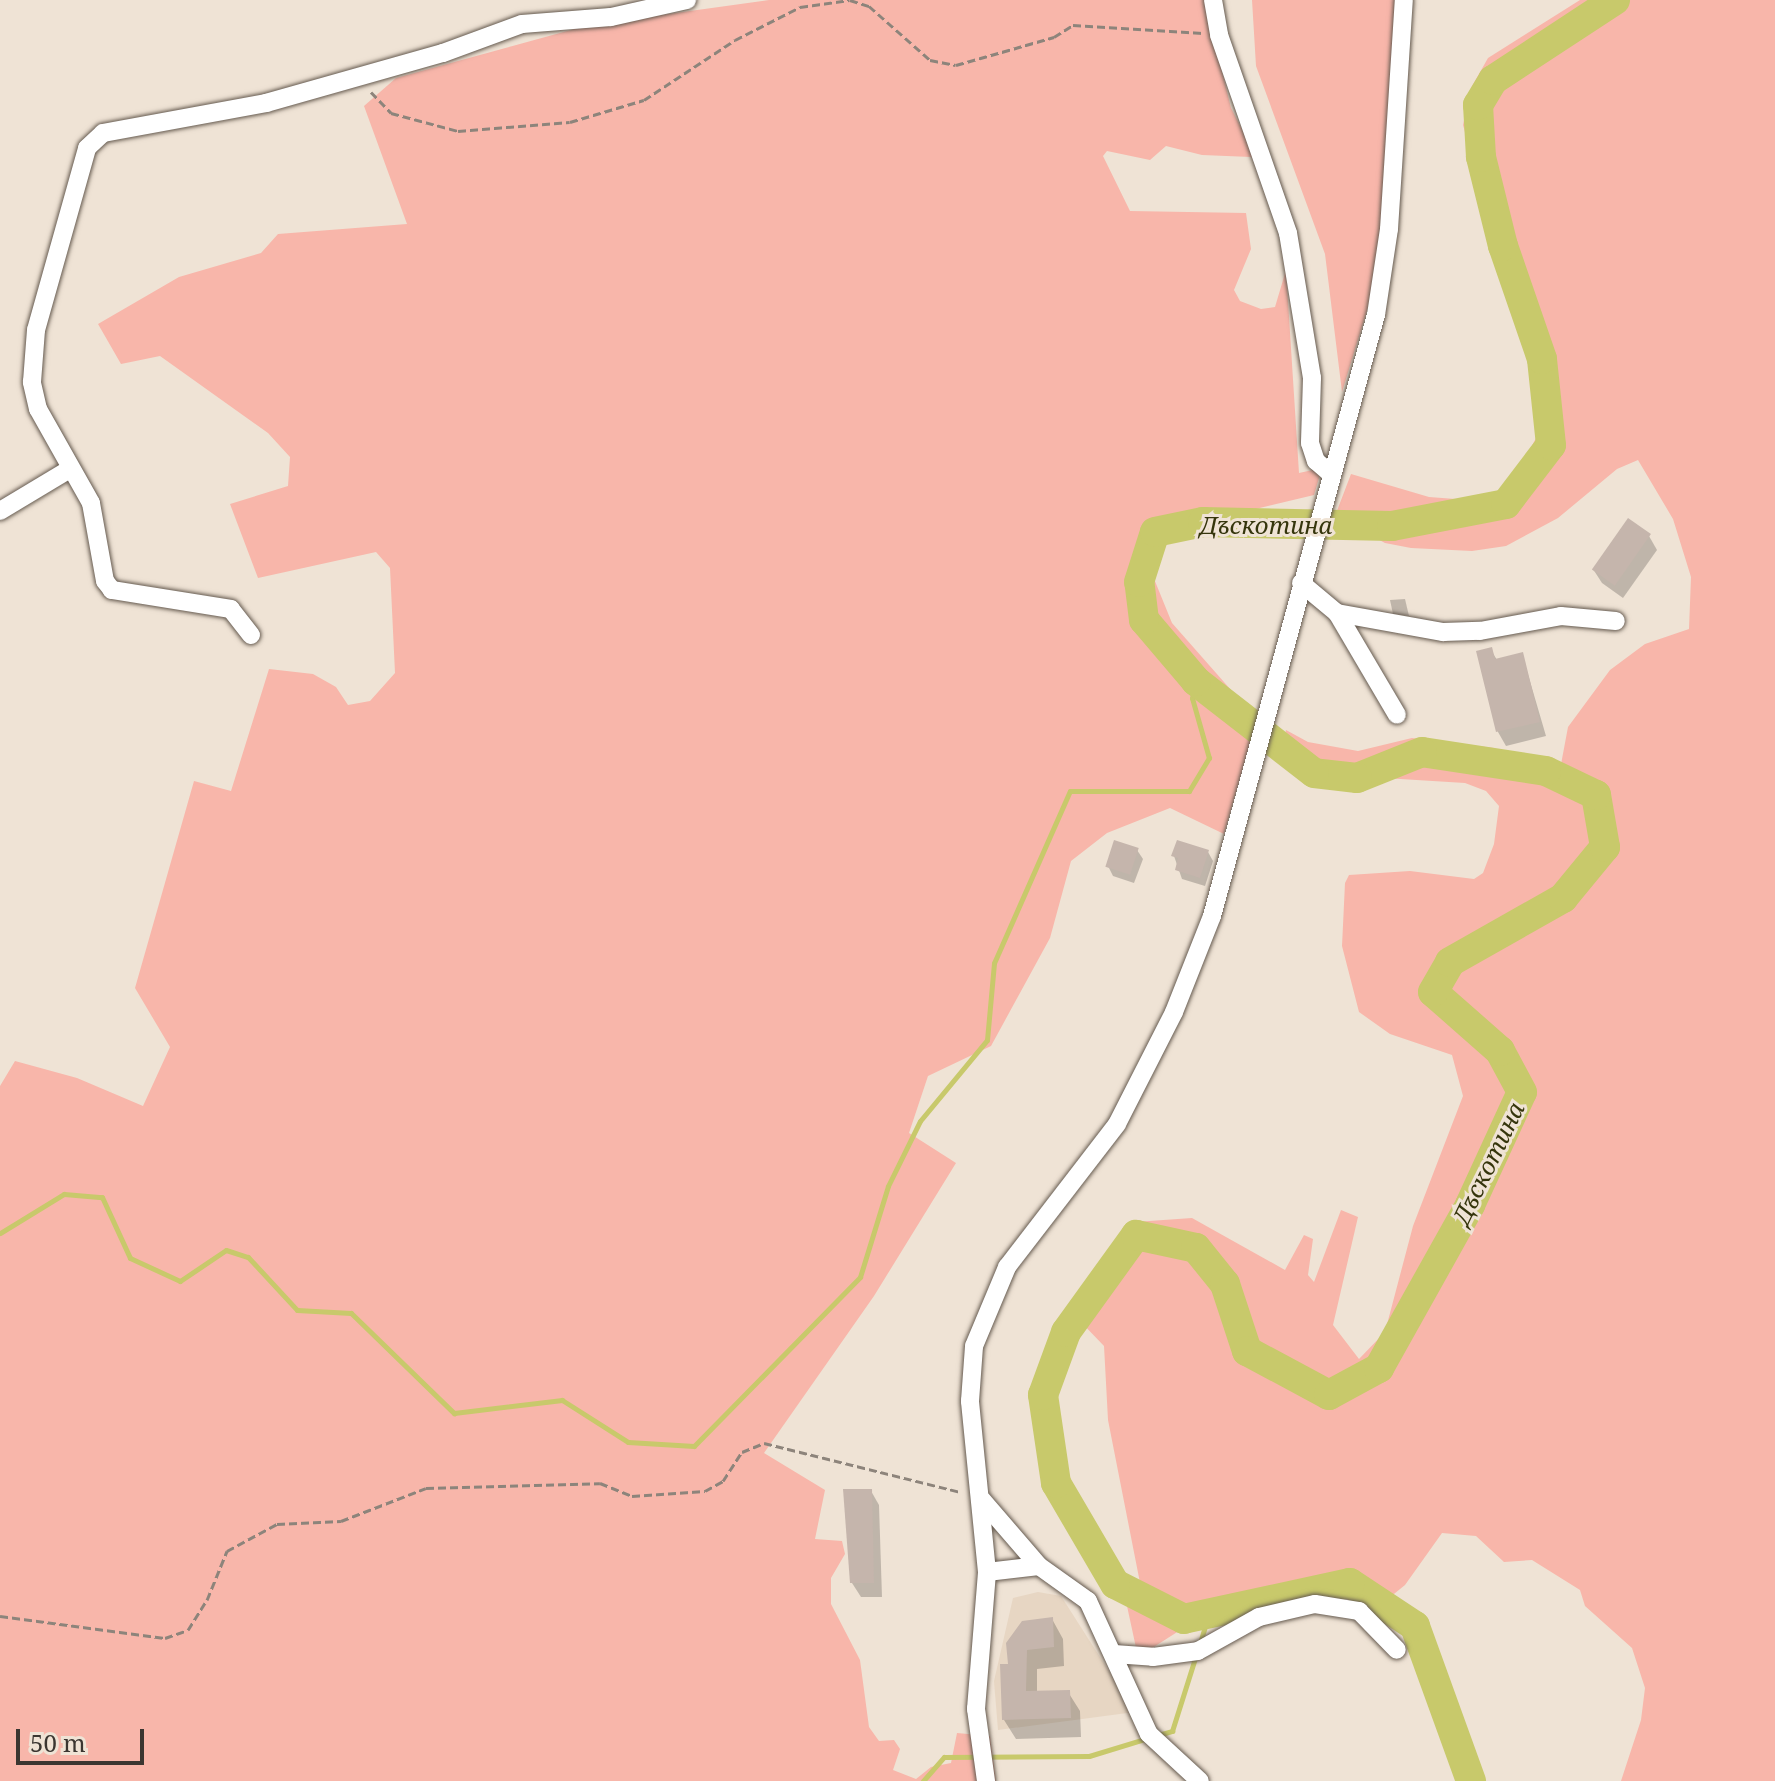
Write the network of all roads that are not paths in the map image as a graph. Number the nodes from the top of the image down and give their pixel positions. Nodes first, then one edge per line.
1 (687, 0) edge
2 (1213, 0) edge
3 (1404, 0) edge
4 (70, 469) junction
5 (1330, 473) junction
6 (0, 511) edge
7 (1301, 583) junction
8 (1337, 613) junction
9 (1616, 621) dead end
10 (251, 635) dead end
11 (1397, 715) dead end
12 (980, 1497) junction
13 (1039, 1566) junction
14 (987, 1572) junction
15 (1397, 1650) dead end
16 (1114, 1654) junction
17 (986, 1781) edge
18 (1200, 1781) edge

1 - 4 street
2 - 5 street
3 - 5 street
4 - 6 street
4 - 10 street
5 - 7 street
7 - 8 street
7 - 12 street
8 - 9 street
8 - 11 street
12 - 13 street
12 - 14 street
13 - 14 street
13 - 16 street
14 - 17 street
15 - 16 street
16 - 18 street

